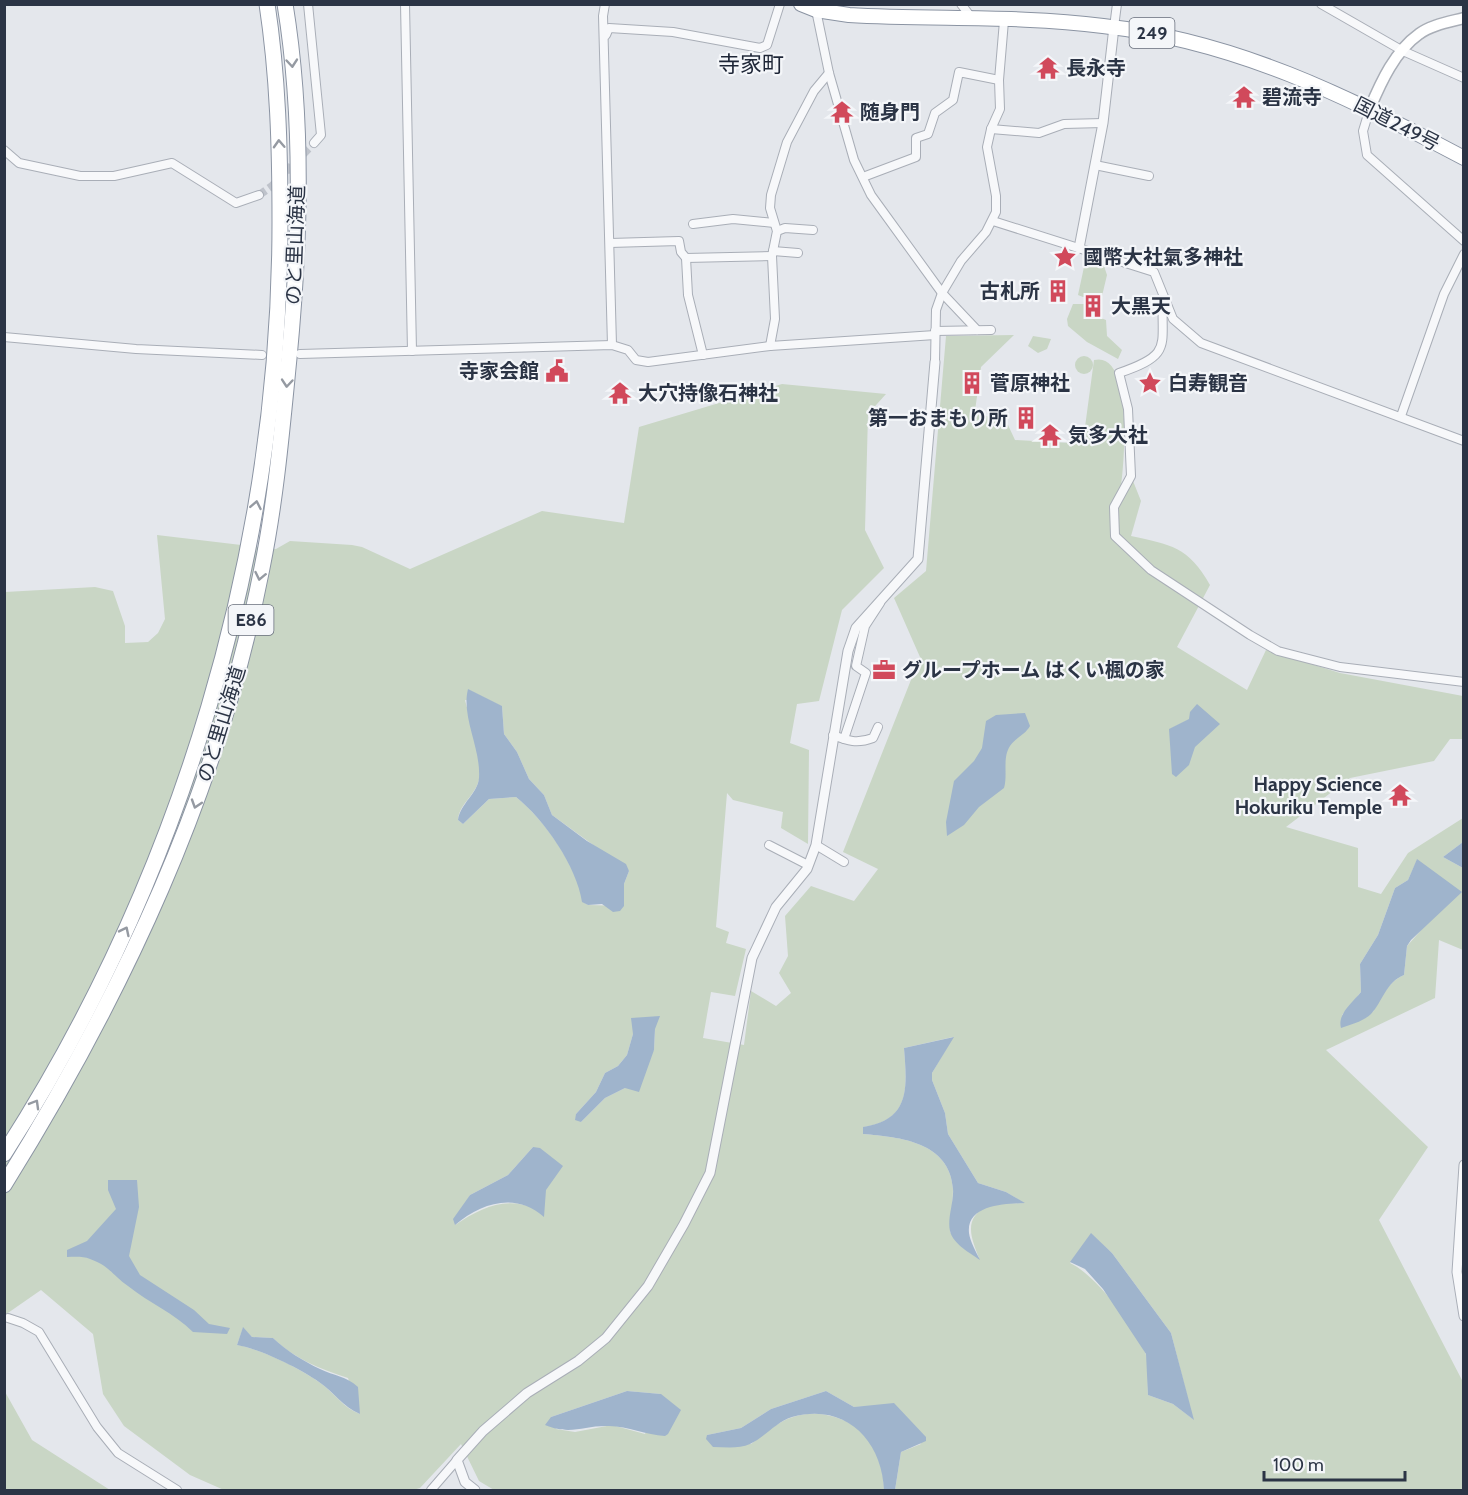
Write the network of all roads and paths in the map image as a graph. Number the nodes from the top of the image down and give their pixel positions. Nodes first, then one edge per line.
1 (267, 4) edge
2 (285, 4) edge
3 (308, 4) edge
4 (405, 4) edge
5 (605, 4) edge
6 (780, 4) edge
7 (961, 4) edge
8 (1117, 4) edge
9 (1321, 4) edge
10 (810, 7) edge
11 (1464, 18) edge
12 (973, 20) junction
13 (1004, 21) junction
14 (1114, 27) junction
15 (605, 36) junction
16 (1403, 51) junction
17 (829, 74) junction
18 (1464, 78) edge
19 (999, 80) junction
20 (1370, 108) junction
21 (1103, 123) junction
22 (991, 129) junction
23 (314, 143) tunnel mouth
24 (4, 150) edge
25 (1464, 158) edge
26 (1095, 165) junction
27 (1149, 176) dead end
28 (863, 177) junction
29 (259, 195) tunnel mouth
30 (993, 220) junction
31 (693, 224) dead end
32 (775, 227) junction
33 (813, 230) dead end
34 (1464, 241) edge
35 (610, 243) junction
36 (1079, 248) junction
37 (798, 253) dead end
38 (773, 254) junction
39 (1464, 254) edge
40 (686, 258) junction
41 (942, 293) junction
42 (1163, 296) junction
43 (977, 330) junction
44 (991, 330) dead end
45 (935, 333) junction
46 (4, 337) edge
47 (612, 345) junction
48 (770, 346) junction
49 (412, 351) junction
50 (300, 354) dead end
51 (262, 355) dead end
52 (703, 355) junction
53 (935, 362) joint
54 (1401, 416) junction
55 (1464, 441) edge
56 (882, 598) junction
57 (1464, 682) edge
58 (878, 727) dead end
59 (833, 735) junction
60 (844, 739) junction
61 (769, 845) dead end
62 (816, 845) junction
63 (844, 862) dead end
64 (808, 865) junction
65 (4, 1154) edge
66 (1464, 1165) edge
67 (4, 1185) edge
68 (1464, 1316) edge
69 (8, 1318) dead end
70 (457, 1460) junction
71 (177, 1491) edge
72 (431, 1491) edge
73 (475, 1491) edge

65 -> 1 highway, のと里山海道 / E86
2 -> 67 highway, のと里山海道 / E86
3 - 23 street
4 - 49 street
5 - 15 street
6 - 15 street
7 - 12 street
8 - 14 street
9 - 16 street
10 - 12 highway, 国道249号 / 249
10 - 17 street
11 - 16 main road
12 - 13 highway, 国道249号 / 249
13 - 14 highway, 国道249号 / 249
13 - 19 street
14 - 20 highway, 国道249号 / 249
14 - 21 street
15 - 35 street
16 - 18 street
16 - 20 main road
17 - 28 street
17 - 32 street
19 - 22 street
19 - 28 street
20 - 25 highway, 国道249号 / 249
20 - 34 street
21 - 22 street
21 - 26 street
22 - 30 street
24 - 29 street
26 - 27 street
26 - 36 street
28 - 41 street
30 - 36 street
30 - 41 street
31 - 32 street
32 - 33 street
32 - 38 street
35 - 40 street
35 - 47 street
36 - 42 street
37 - 38 street
38 - 40 street
38 - 48 street
39 - 54 street
40 - 52 street
41 - 43 street
41 - 45 street
42 - 54 street
42 - 57 street
43 - 44 street
43 - 45 street
45 - 48 street
45 - 53 street
46 - 51 street
47 - 49 street
47 - 52 street
48 - 52 street
49 - 50 street
53 - 56 street
54 - 55 street
56 - 59 street
56 - 60 street
58 - 60 street
59 - 60 street
59 - 62 street
61 - 64 street
62 - 63 street
62 - 64 street
64 - 70 street
66 - 68 street
69 - 71 street
70 - 72 street
70 - 73 street

